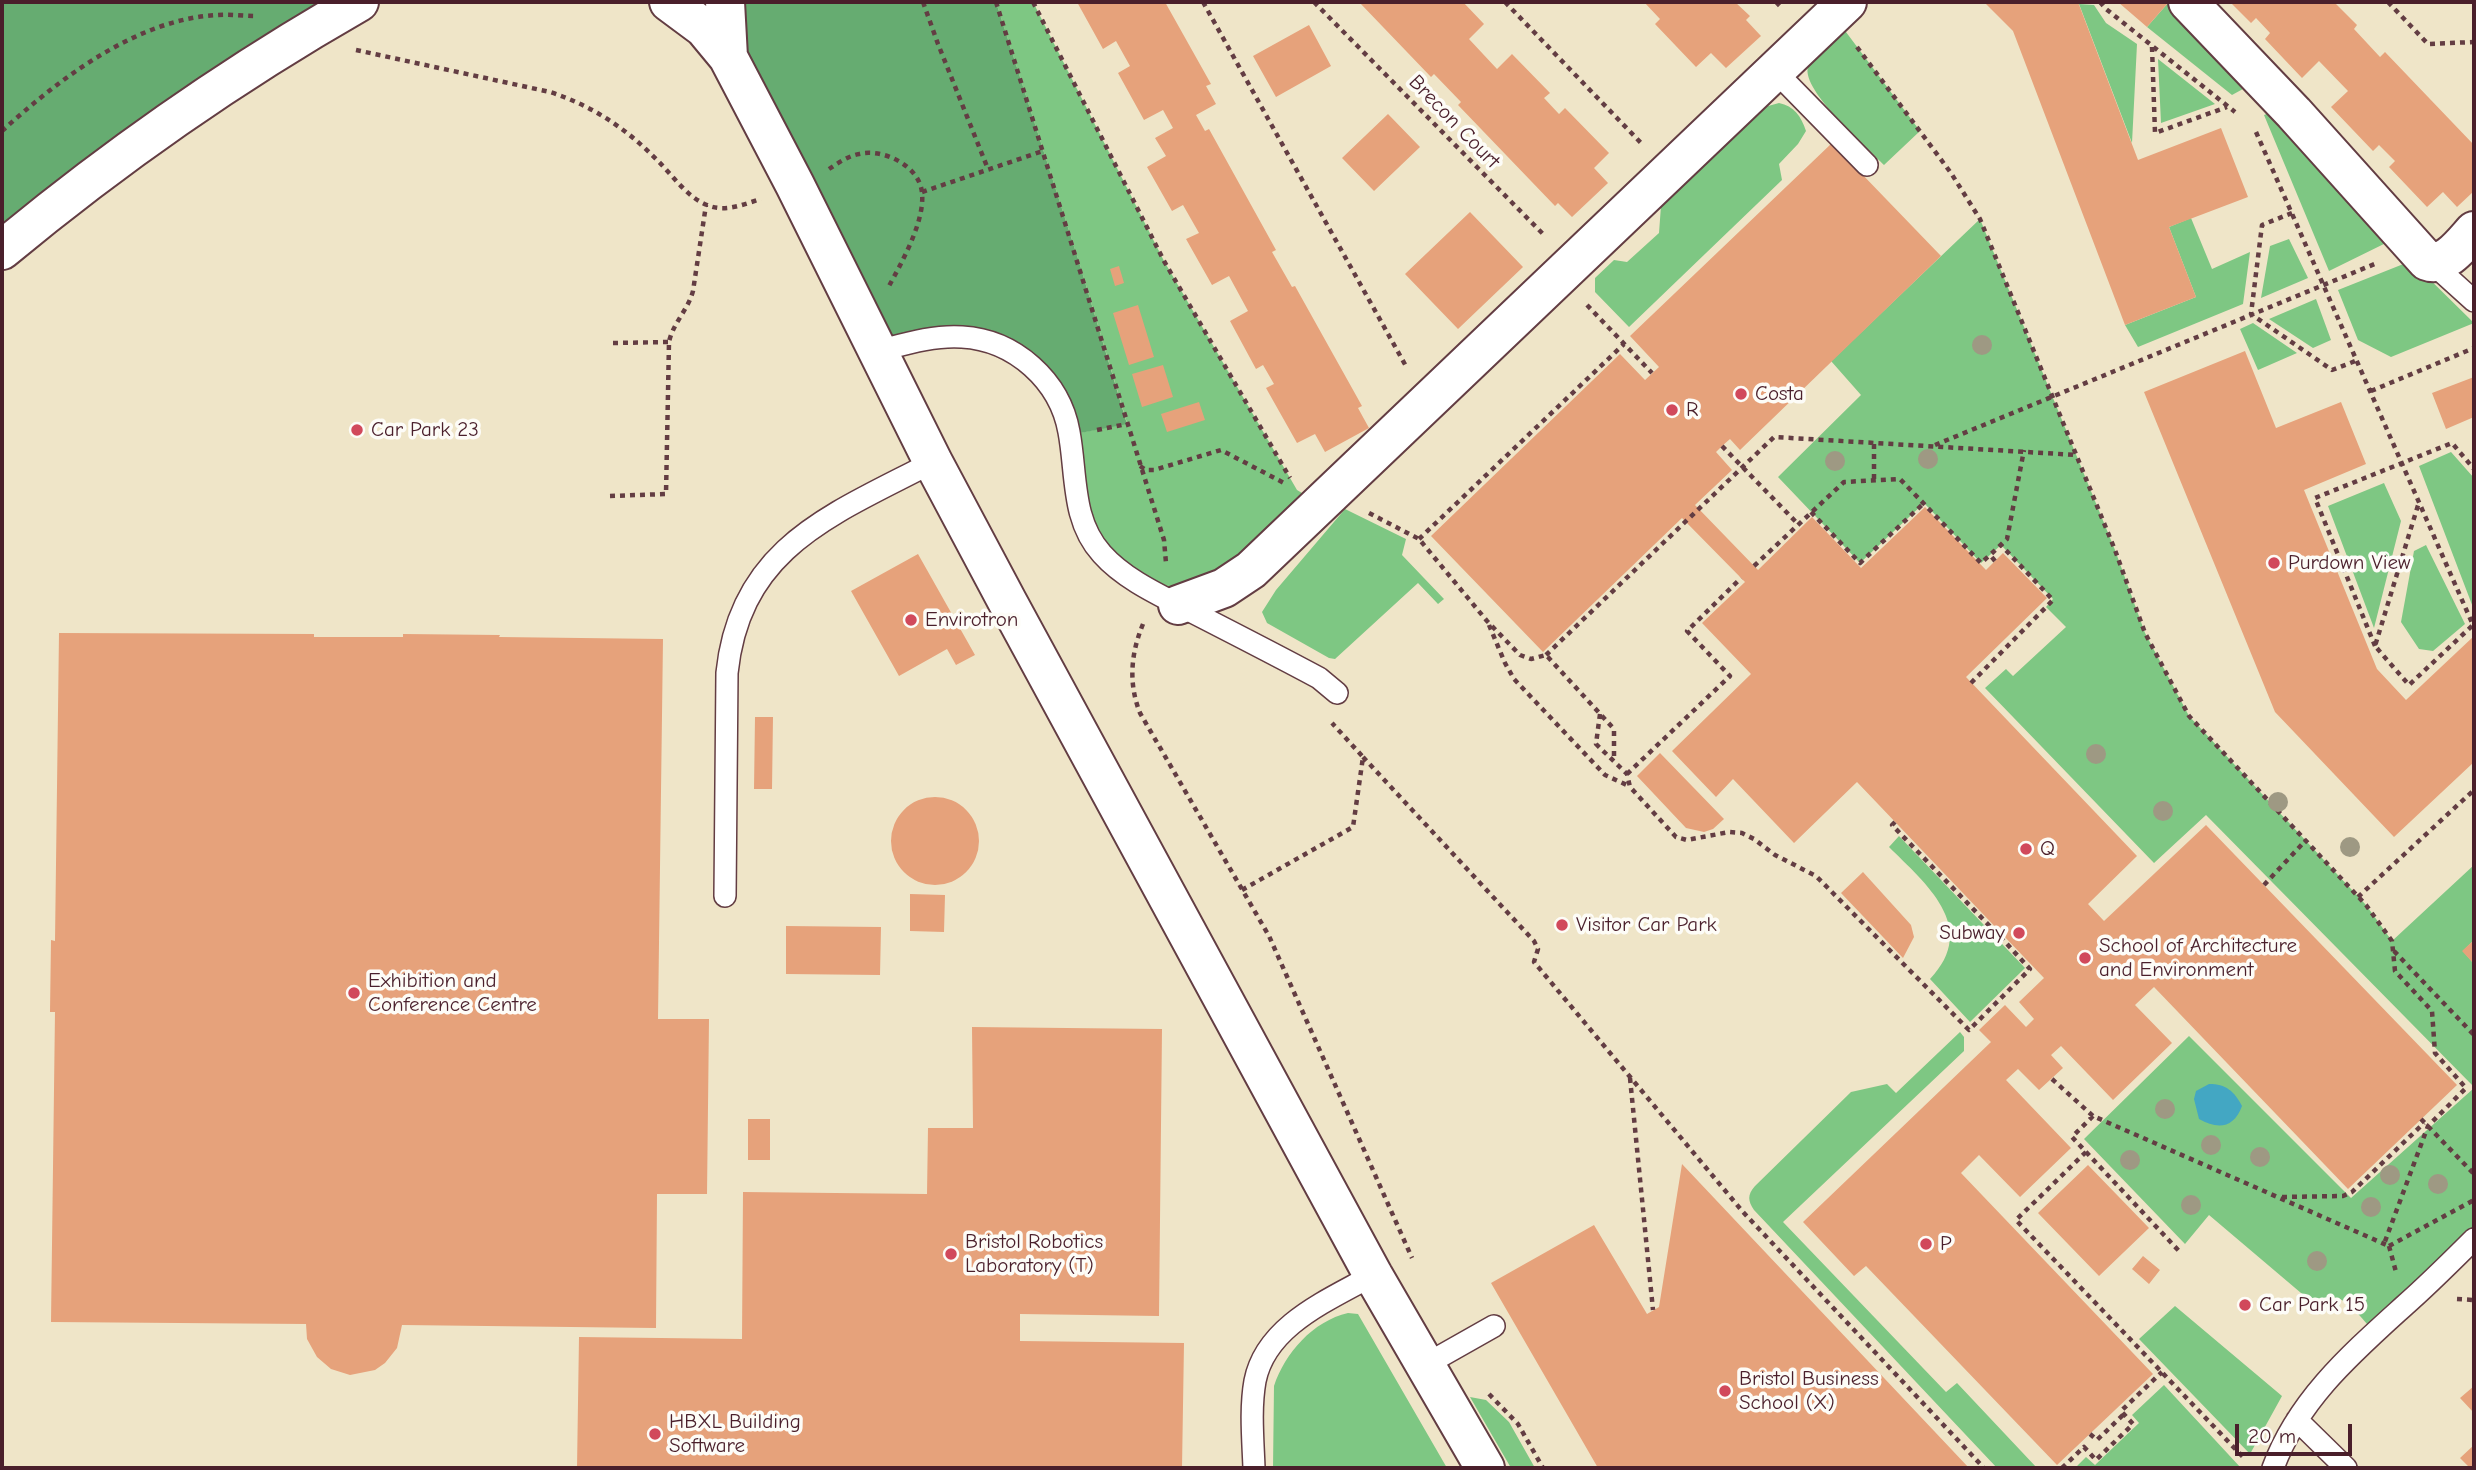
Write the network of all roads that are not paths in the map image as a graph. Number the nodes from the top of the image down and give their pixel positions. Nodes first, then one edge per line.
1 (359, 2) edge
2 (669, 2) edge
3 (725, 2) edge
4 (2188, 2) edge
5 (1840, 9) edge
6 (728, 57) junction
7 (1775, 71) junction
8 (1867, 165) dead end
9 (2474, 231) edge
10 (2, 250) edge
11 (2424, 256) junction
12 (2474, 301) edge
13 (872, 338) junction
14 (933, 462) junction
15 (1162, 598) junction
16 (1338, 693) dead end
17 (725, 896) dead end
18 (2474, 1239) edge
19 (1373, 1275) junction
20 (1494, 1326) dead end
21 (1425, 1365) junction
22 (2297, 1420) junction
23 (1254, 1468) edge
24 (1485, 1468) edge
25 (2273, 1468) edge
26 (2346, 1468) edge

1 - 10 street
2 - 6 street
3 - 6 street
4 - 11 street
5 - 7 street
6 - 13 street
7 - 8 lane
7 - 15 street
9 - 11 street
11 - 12 lane
13 - 14 street
13 - 15 lane
14 - 17 lane
14 - 19 street
15 - 16 lane
18 - 22 lane
19 - 21 street
19 - 23 lane
20 - 21 lane
21 - 24 street
22 - 25 lane
22 - 26 lane

